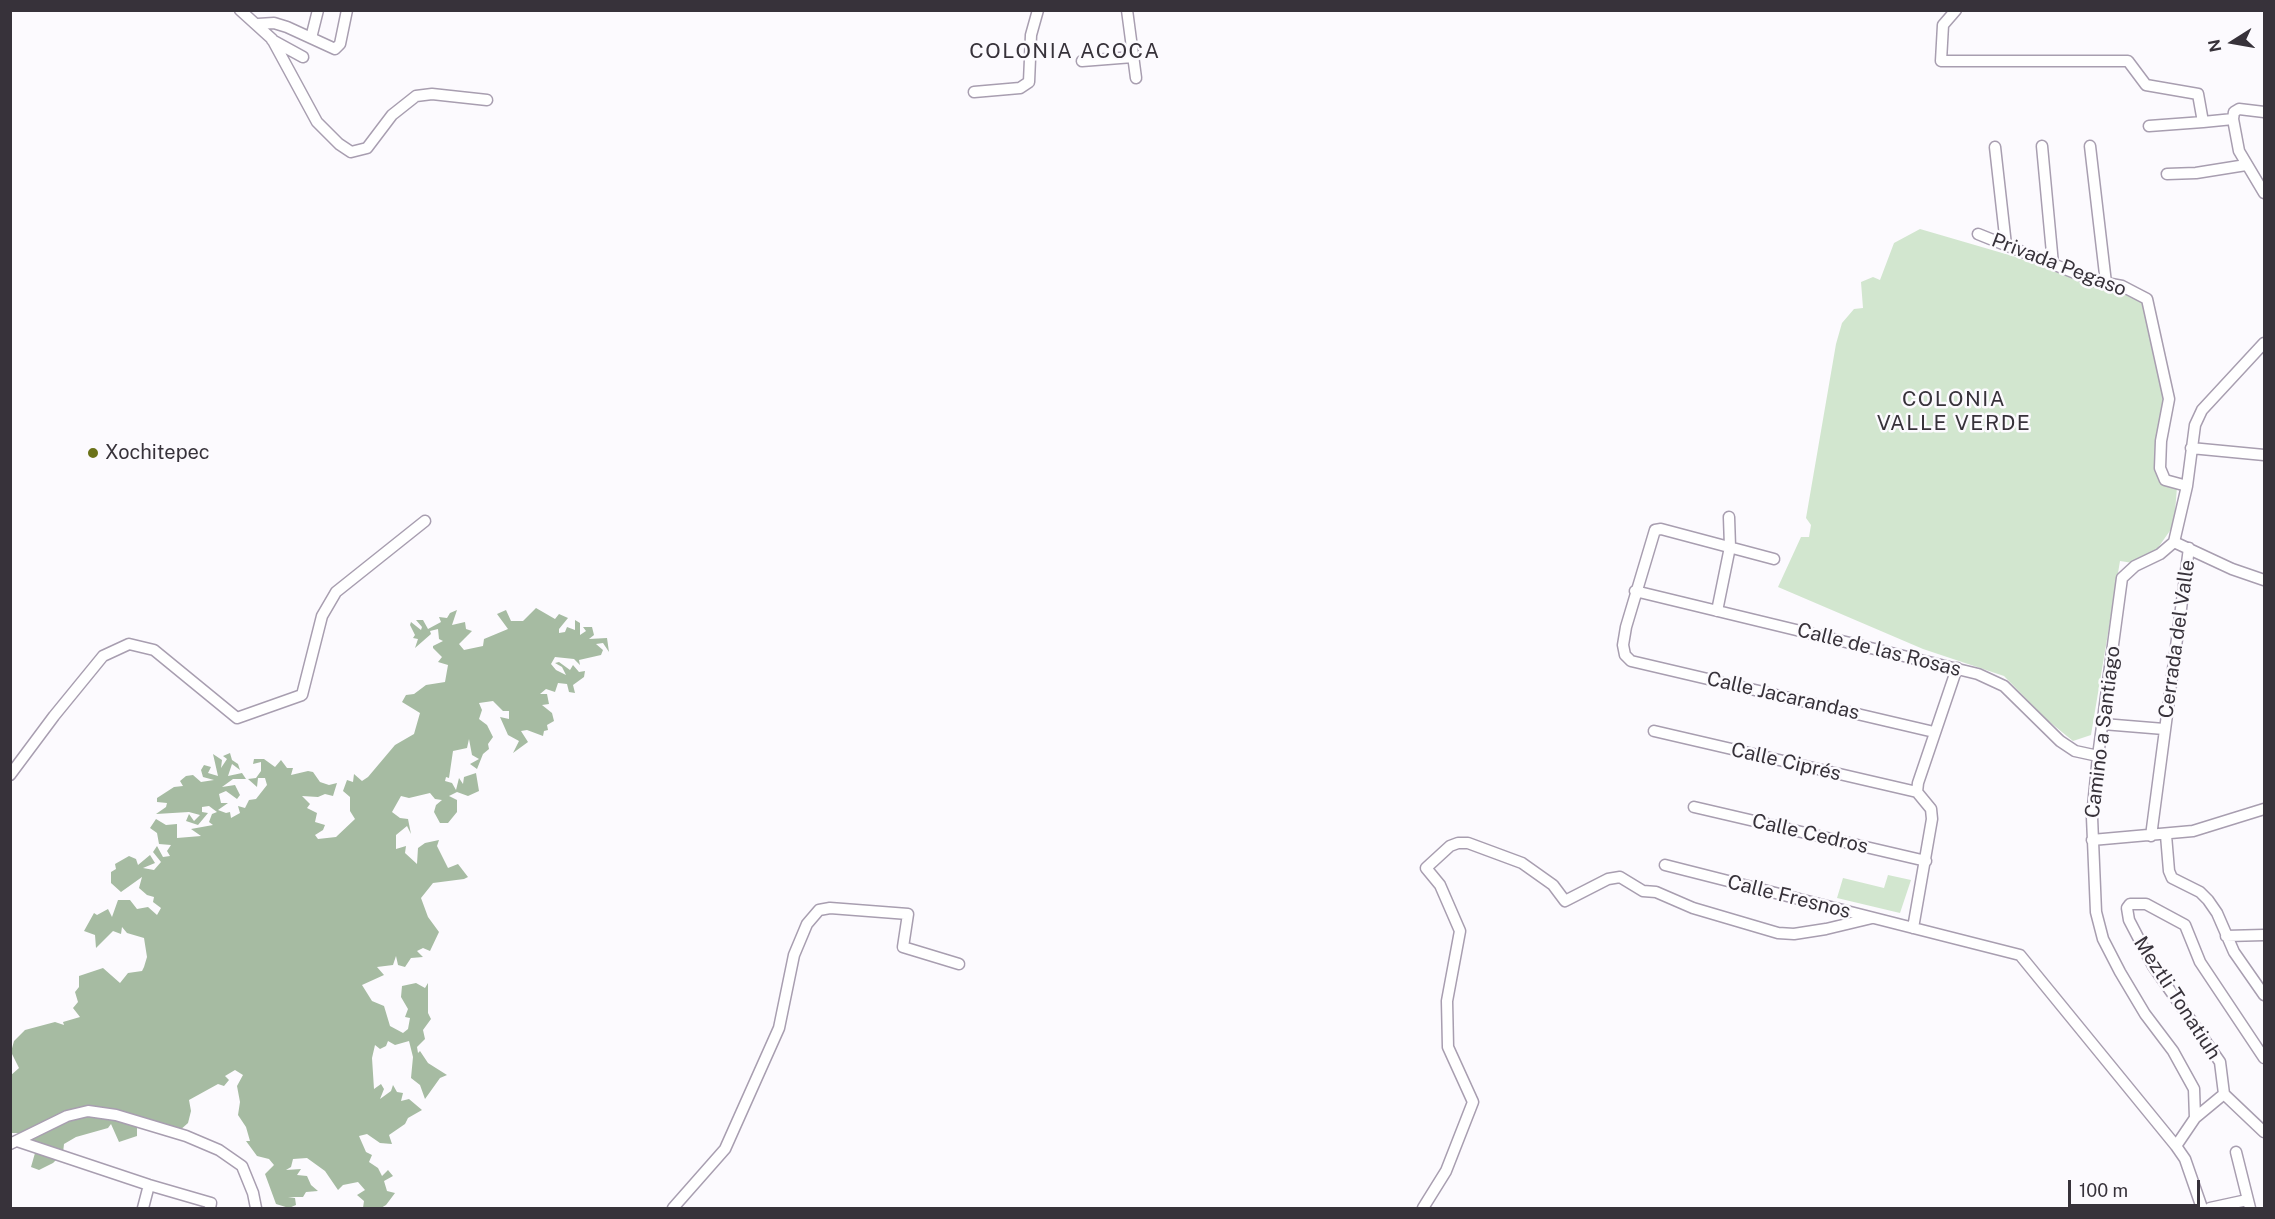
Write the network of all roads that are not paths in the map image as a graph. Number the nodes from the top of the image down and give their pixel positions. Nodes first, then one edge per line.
1 (240, 10) edge
2 (318, 10) edge
3 (348, 10) edge
4 (1038, 10) edge
5 (1127, 10) edge
6 (1956, 10) edge
7 (258, 24) junction
8 (311, 38) junction
9 (272, 39) junction
10 (303, 57) dead end
11 (1133, 57) junction
12 (1082, 61) dead end
13 (1136, 78) dead end
14 (974, 92) dead end
15 (487, 100) dead end
16 (2265, 112) edge
17 (2236, 114) junction
18 (2203, 122) junction
19 (2149, 126) dead end
20 (2042, 146) dead end
21 (2090, 146) dead end
22 (1995, 147) dead end
23 (2246, 165) junction
24 (2167, 174) dead end
25 (2263, 187) edge
26 (1978, 234) dead end
27 (2006, 245) junction
28 (2053, 264) junction
29 (2106, 283) junction
30 (2265, 343) edge
31 (2191, 448) junction
32 (2265, 455) edge
33 (2187, 486) junction
34 (1729, 517) dead end
35 (426, 521) dead end
36 (2174, 542) junction
37 (1730, 547) junction
38 (2189, 548) junction
39 (1774, 559) dead end
40 (2265, 580) edge
41 (1635, 591) junction
42 (1717, 611) junction
43 (1957, 668) junction
44 (2103, 724) junction
45 (2164, 729) junction
46 (1654, 731) dead end
47 (1934, 732) junction
48 (2098, 756) junction
49 (10, 776) edge
50 (1917, 792) junction
51 (1694, 807) dead end
52 (2265, 809) edge
53 (2166, 835) junction
54 (2151, 836) junction
55 (2092, 840) junction
56 (1926, 861) junction
57 (1665, 866) dead end
58 (1872, 918) junction
59 (1913, 928) junction
60 (2265, 934) edge
61 (2226, 936) junction
62 (959, 964) dead end
63 (2265, 995) edge
64 (2265, 1058) edge
65 (2224, 1095) junction
66 (2195, 1118) junction
67 (2265, 1132) edge
68 (14, 1142) edge
69 (2176, 1146) junction
70 (2236, 1152) dead end
71 (149, 1185) junction
72 (2249, 1204) edge
73 (143, 1209) edge
74 (210, 1209) edge
75 (256, 1209) edge
76 (673, 1209) edge
77 (1423, 1209) edge
78 (2202, 1209) edge
79 (2210, 1209) edge

1 - 7 street
2 - 8 street
3 - 8 street
4 - 14 street
5 - 11 street
6 - 18 street
7 - 8 street
7 - 9 street
9 - 10 street
9 - 15 street
11 - 12 street
11 - 13 street
16 - 17 street
17 - 18 street
17 - 23 street
18 - 19 street
20 - 28 street
21 - 29 street
22 - 27 street
23 - 24 street
23 - 25 street
26 - 27 street, Privada Pegaso
27 - 28 street, Privada Pegaso
28 - 29 street, Privada Pegaso
29 - 33 street, Privada Pegaso
30 - 31 street
31 - 32 street
31 - 33 street
33 - 36 street
34 - 37 street
35 - 49 street
36 - 38 street
36 - 44 street, Camino a Santiago
37 - 39 street
37 - 41 street
37 - 42 street
38 - 40 street
38 - 45 street, Cerrada del Valle
41 - 42 street, Calle de las Rosas
41 - 47 street, Calle Jacarandas
42 - 43 street, Calle de las Rosas
43 - 47 street
43 - 48 street, Calle de las Rosas
44 - 45 street, Cerrada del Valle
44 - 48 street, Camino a Santiago
45 - 54 street, Cerrada del Valle
46 - 50 street, Calle Ciprés
47 - 50 street
48 - 55 street, Camino a Santiago
50 - 56 street
51 - 56 street, Calle Cedros
52 - 53 street
53 - 54 street
53 - 61 street
54 - 55 street
55 - 66 street, Camino a Santiago
56 - 59 street
57 - 58 street, Calle Fresnos
58 - 59 street, Calle Fresnos
58 - 77 street
59 - 69 street, Calle Fresnos
60 - 61 street
61 - 63 street
62 - 76 street
64 - 65 street, Meztli Tonatiuh
65 - 66 street
65 - 67 street
66 - 69 street
68 - 71 street
68 - 75 street
69 - 78 street, Calle Fresnos
70 - 72 street
71 - 73 street
71 - 74 street
72 - 79 street

